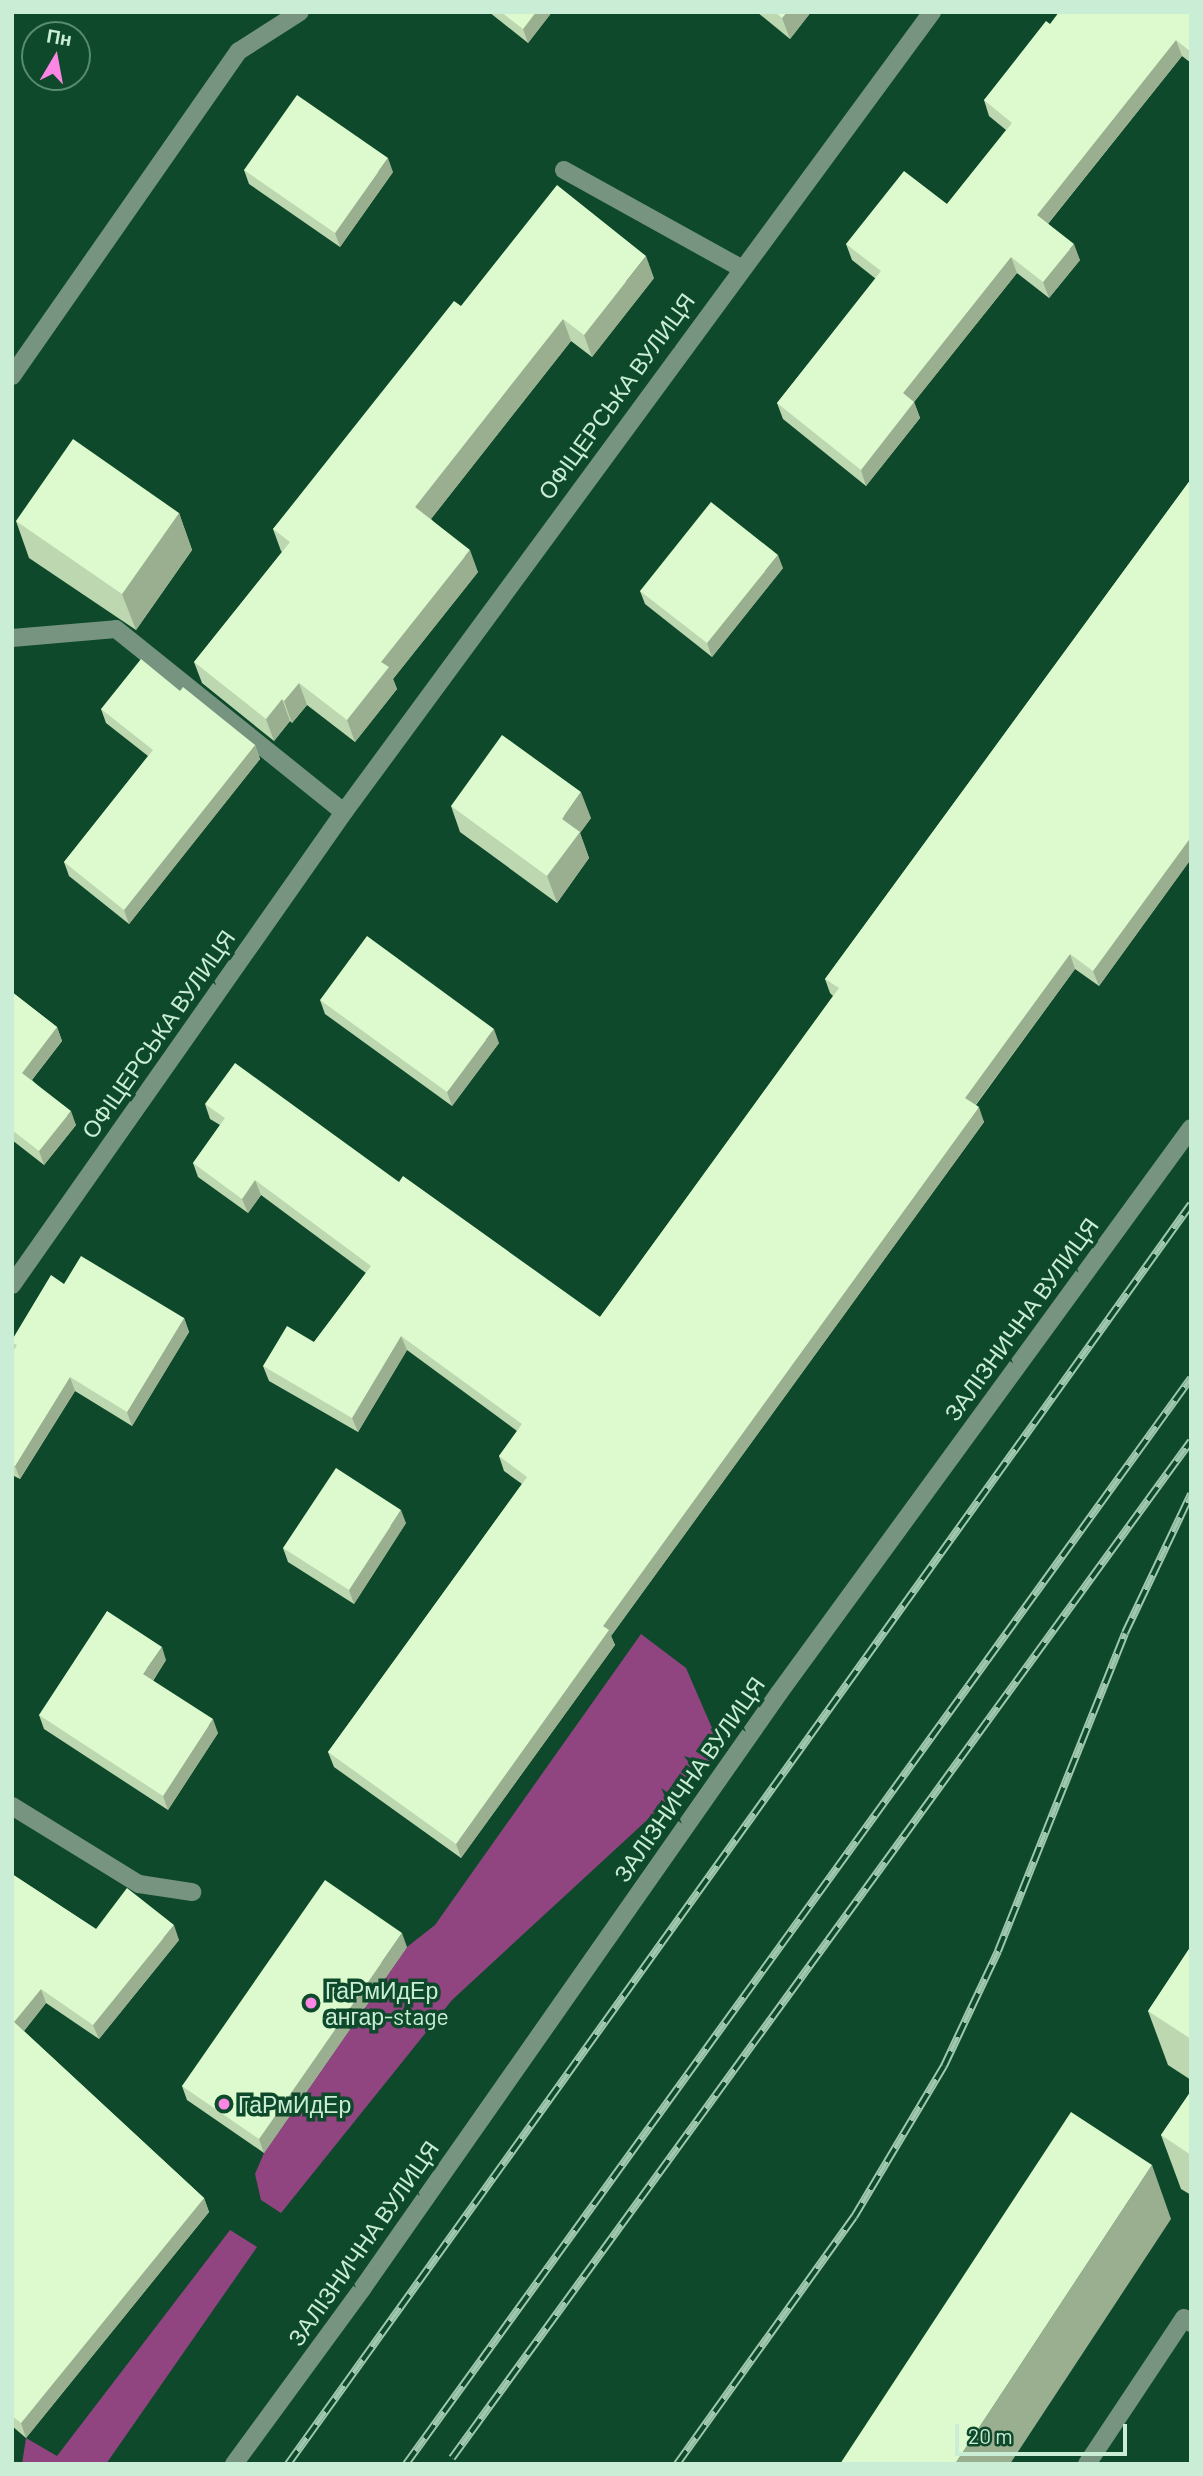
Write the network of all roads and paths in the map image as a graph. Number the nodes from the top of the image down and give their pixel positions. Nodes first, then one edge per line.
1 (300, 12) edge
2 (932, 12) edge
3 (564, 170) dead end
4 (741, 268) junction
5 (12, 376) edge
6 (12, 638) edge
7 (344, 812) junction
8 (1191, 1128) edge
9 (12, 1285) edge
10 (12, 1806) edge
11 (192, 1892) dead end
12 (1191, 2323) edge
13 (234, 2464) edge
14 (1087, 2464) edge

1 - 5 street
2 - 4 street, ОФІЦЕРСЬКА ВУЛИЦЯ
3 - 4 street
4 - 7 street, ОФІЦЕРСЬКА ВУЛИЦЯ
6 - 7 street
7 - 9 street, ОФІЦЕРСЬКА ВУЛИЦЯ
8 - 13 street, ЗАЛІЗНИЧНА ВУЛИЦЯ
10 - 11 street
12 - 14 street

